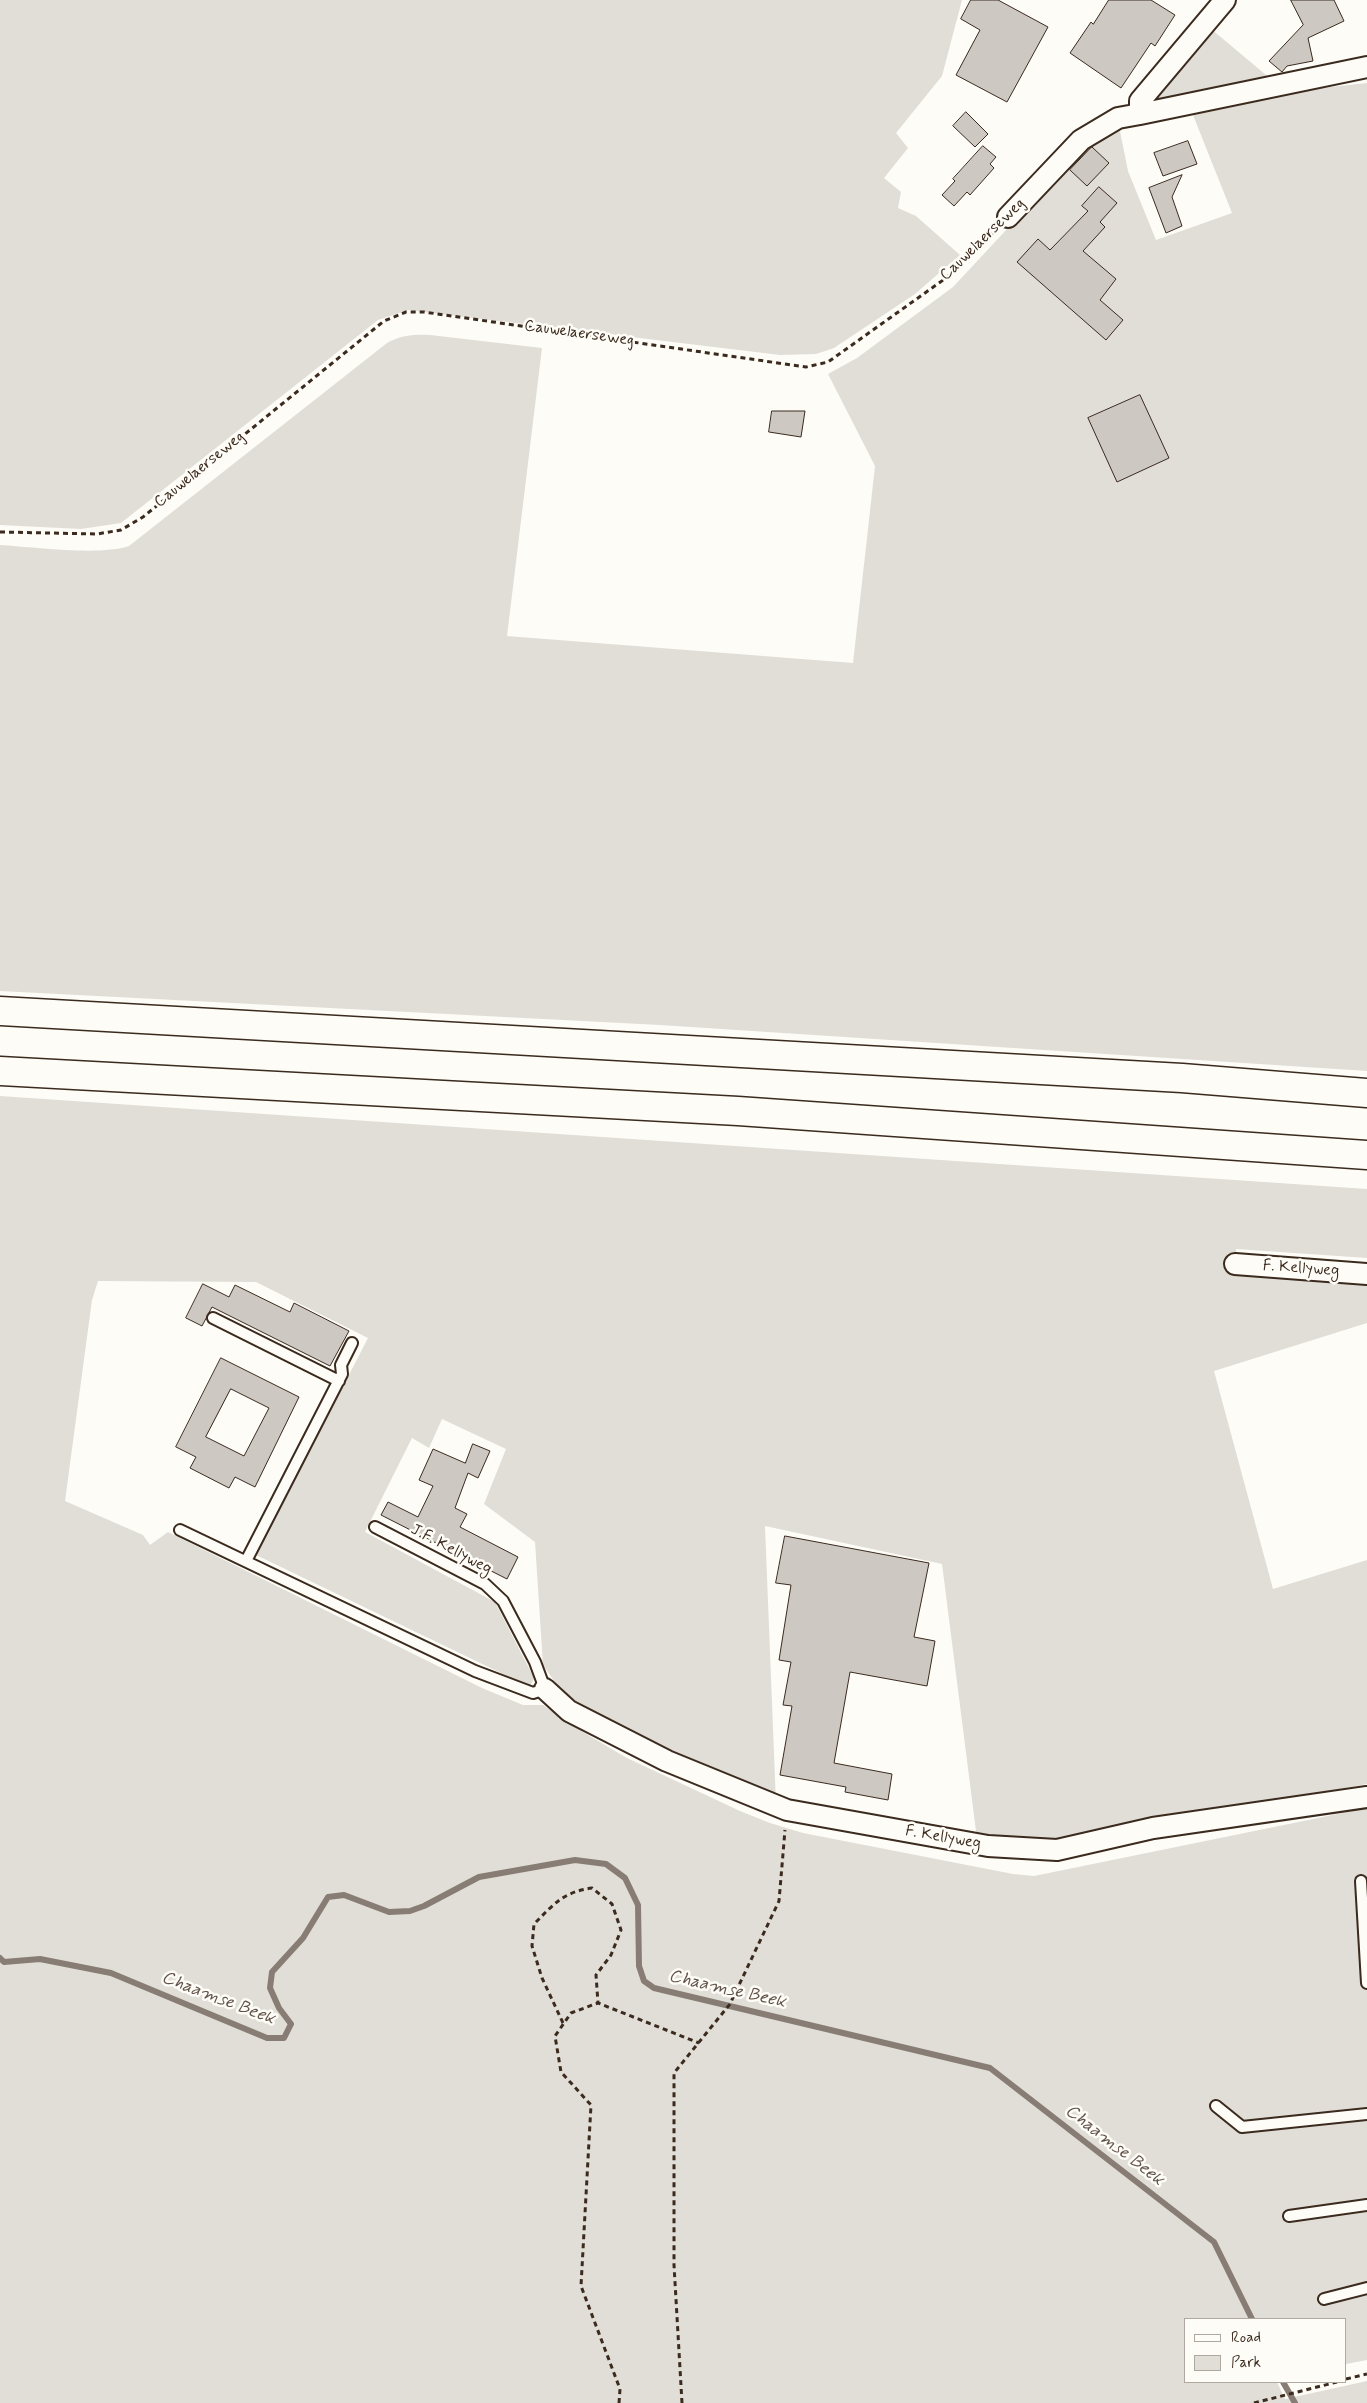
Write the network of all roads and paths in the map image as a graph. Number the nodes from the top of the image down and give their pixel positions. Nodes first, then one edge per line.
1 (1225, 0) edge
2 (1367, 67) edge
3 (1140, 114) junction
4 (1008, 217) joint
5 (0, 532) edge
6 (0, 1011) edge
7 (0, 1071) edge
8 (1367, 1093) edge
9 (1367, 1154) edge
10 (1235, 1264) dead end
11 (1367, 1274) edge
12 (213, 1318) dead end
13 (352, 1344) dead end
14 (339, 1381) junction
15 (375, 1527) dead end
16 (180, 1530) dead end
17 (246, 1561) junction
18 (546, 1689) junction
19 (1367, 1797) edge
20 (787, 1810) junction
21 (1362, 1881) dead end
22 (1367, 1984) edge
23 (598, 2003) junction
24 (564, 2024) junction
25 (699, 2043) junction
26 (1216, 2106) dead end
27 (1367, 2114) edge
28 (1367, 2205) edge
29 (1289, 2216) dead end
30 (1367, 2288) edge
31 (1324, 2299) dead end
32 (1367, 2374) edge
33 (1347, 2379) edge
34 (1333, 2383) edge
35 (619, 2403) edge
36 (682, 2403) edge
37 (1254, 2403) edge

1 - 3 street
2 - 3 street, Cauwelaerseweg
3 - 4 street, Cauwelaerseweg
4 - 5 path, Cauwelaerseweg
6 - 8 highway
7 - 9 highway
10 - 11 street, F. Kellyweg
12 - 14 lane
13 - 14 lane
14 - 17 lane
15 - 18 lane, J.F. Kellyweg
16 - 17 lane
17 - 18 lane
18 - 20 street, F. Kellyweg
19 - 20 street, F. Kellyweg
20 - 25 path
21 - 22 lane
23 - 24 path
23 - 24 path
23 - 25 path
24 - 35 path
25 - 36 path
26 - 27 lane
28 - 29 lane
30 - 31 lane
32 - 33 path
34 - 37 path

